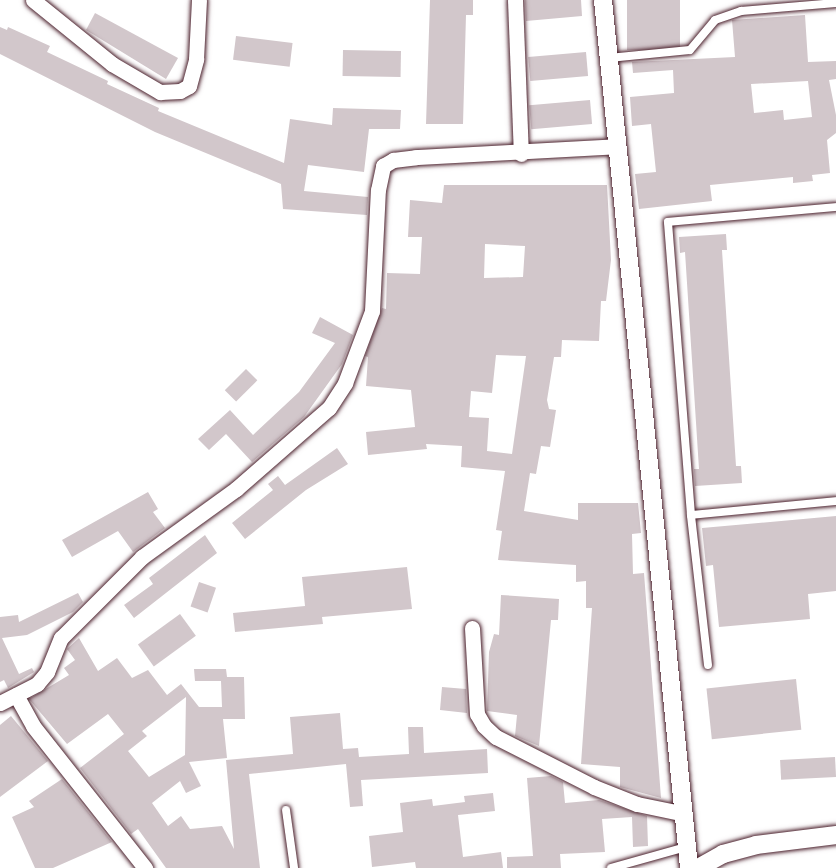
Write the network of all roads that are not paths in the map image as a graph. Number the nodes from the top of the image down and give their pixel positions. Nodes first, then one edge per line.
1 (33, 0) edge
2 (199, 0) edge
3 (515, 0) edge
4 (603, 0) edge
5 (836, 3) edge
6 (608, 58) junction
7 (618, 146) junction
8 (521, 154) junction
9 (836, 207) edge
10 (836, 501) edge
11 (692, 515) junction
12 (472, 628) dead end
13 (708, 665) dead end
14 (16, 695) junction
15 (0, 703) edge
16 (286, 810) dead end
17 (681, 813) junction
18 (836, 835) edge
19 (686, 847) junction
20 (145, 868) edge
21 (294, 868) edge
22 (611, 868) edge
23 (689, 868) edge
24 (698, 868) edge

1 - 2 street
3 - 8 street
4 - 6 street
5 - 6 lane
6 - 7 street
7 - 8 street
7 - 17 street
8 - 14 street
9 - 11 lane
10 - 11 lane
11 - 13 lane
12 - 17 street
14 - 15 street
14 - 20 street
16 - 21 lane
17 - 19 street
18 - 24 street
19 - 22 lane
19 - 23 street

